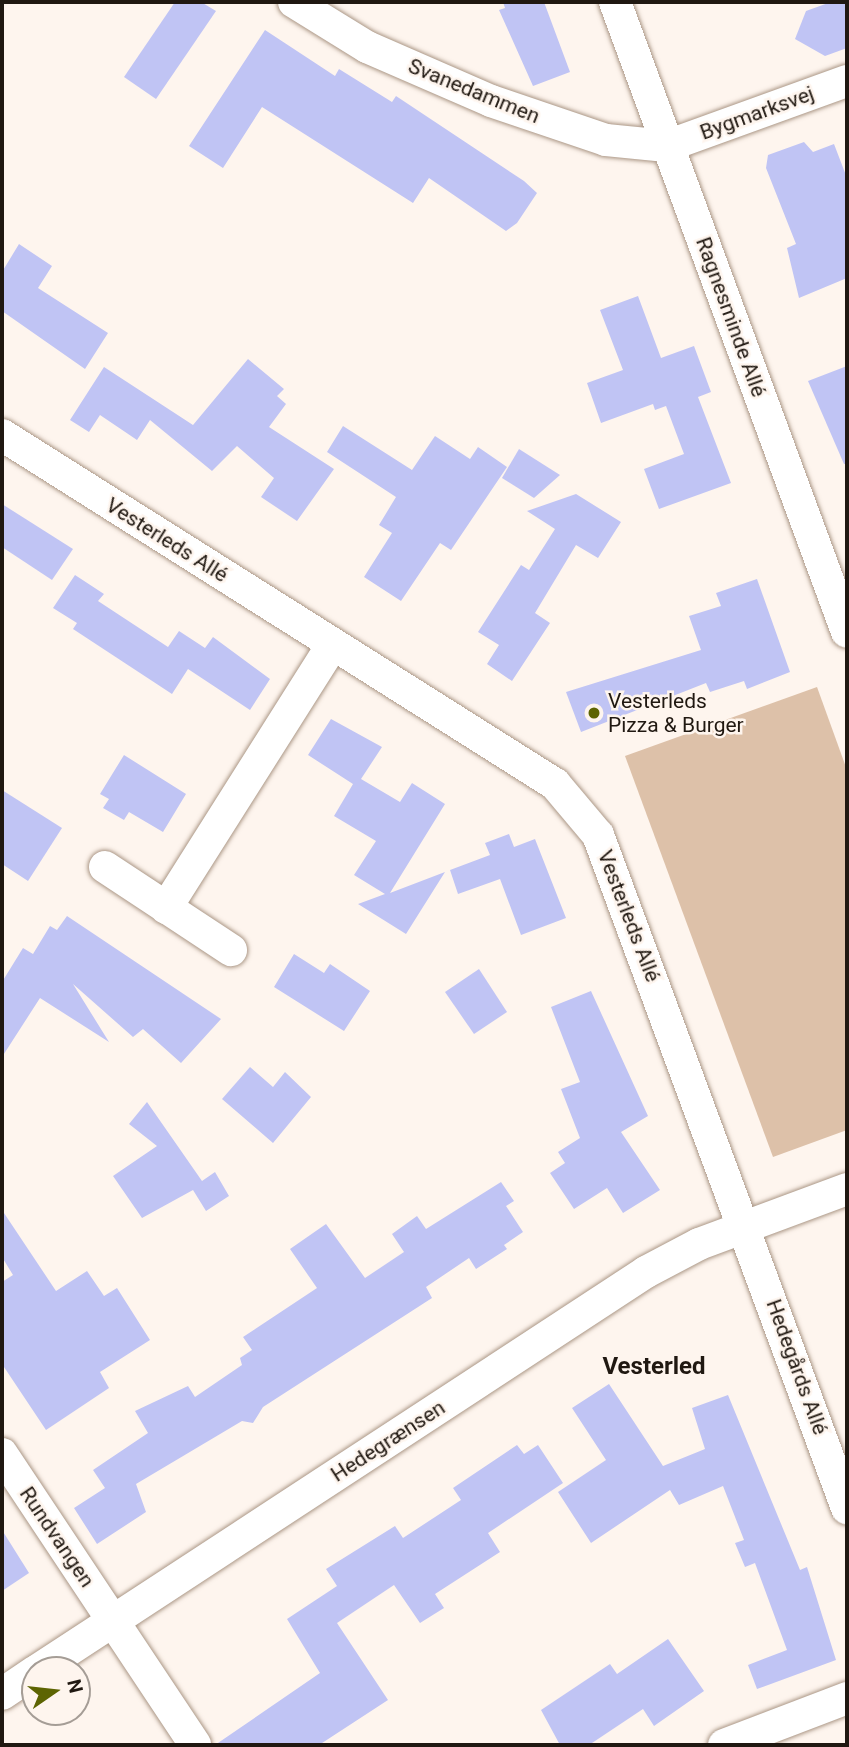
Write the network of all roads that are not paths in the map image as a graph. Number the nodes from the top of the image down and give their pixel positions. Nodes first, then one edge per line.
1 (294, 2) edge
2 (615, 2) edge
3 (847, 81) edge
4 (667, 146) junction
5 (2, 435) edge
6 (847, 632) edge
7 (332, 645) junction
8 (105, 867) dead end
9 (166, 908) junction
10 (231, 950) dead end
11 (847, 1189) edge
12 (746, 1226) junction
13 (2, 1454) edge
14 (847, 1508) edge
15 (113, 1620) junction
16 (59, 1656) edge
17 (21, 1681) edge
18 (2, 1694) edge
19 (847, 1698) edge
20 (195, 1745) edge
21 (724, 1745) edge

1 - 4 street, Svanedammen
2 - 4 street, Ragnesminde Allé
3 - 4 street, Bygmarksvej
4 - 6 street, Ragnesminde Allé
5 - 7 street, Vesterleds Allé
7 - 9 street
7 - 12 street, Vesterleds Allé
8 - 9 street
9 - 10 street
11 - 12 street, Hedegrænsen
12 - 14 street, Hedegårds Allé
12 - 15 street, Hedegrænsen
13 - 15 street, Rundvangen
15 - 16 street, Hedegrænsen
15 - 20 street, Rundvangen
17 - 18 street, Hedegrænsen
19 - 21 street

